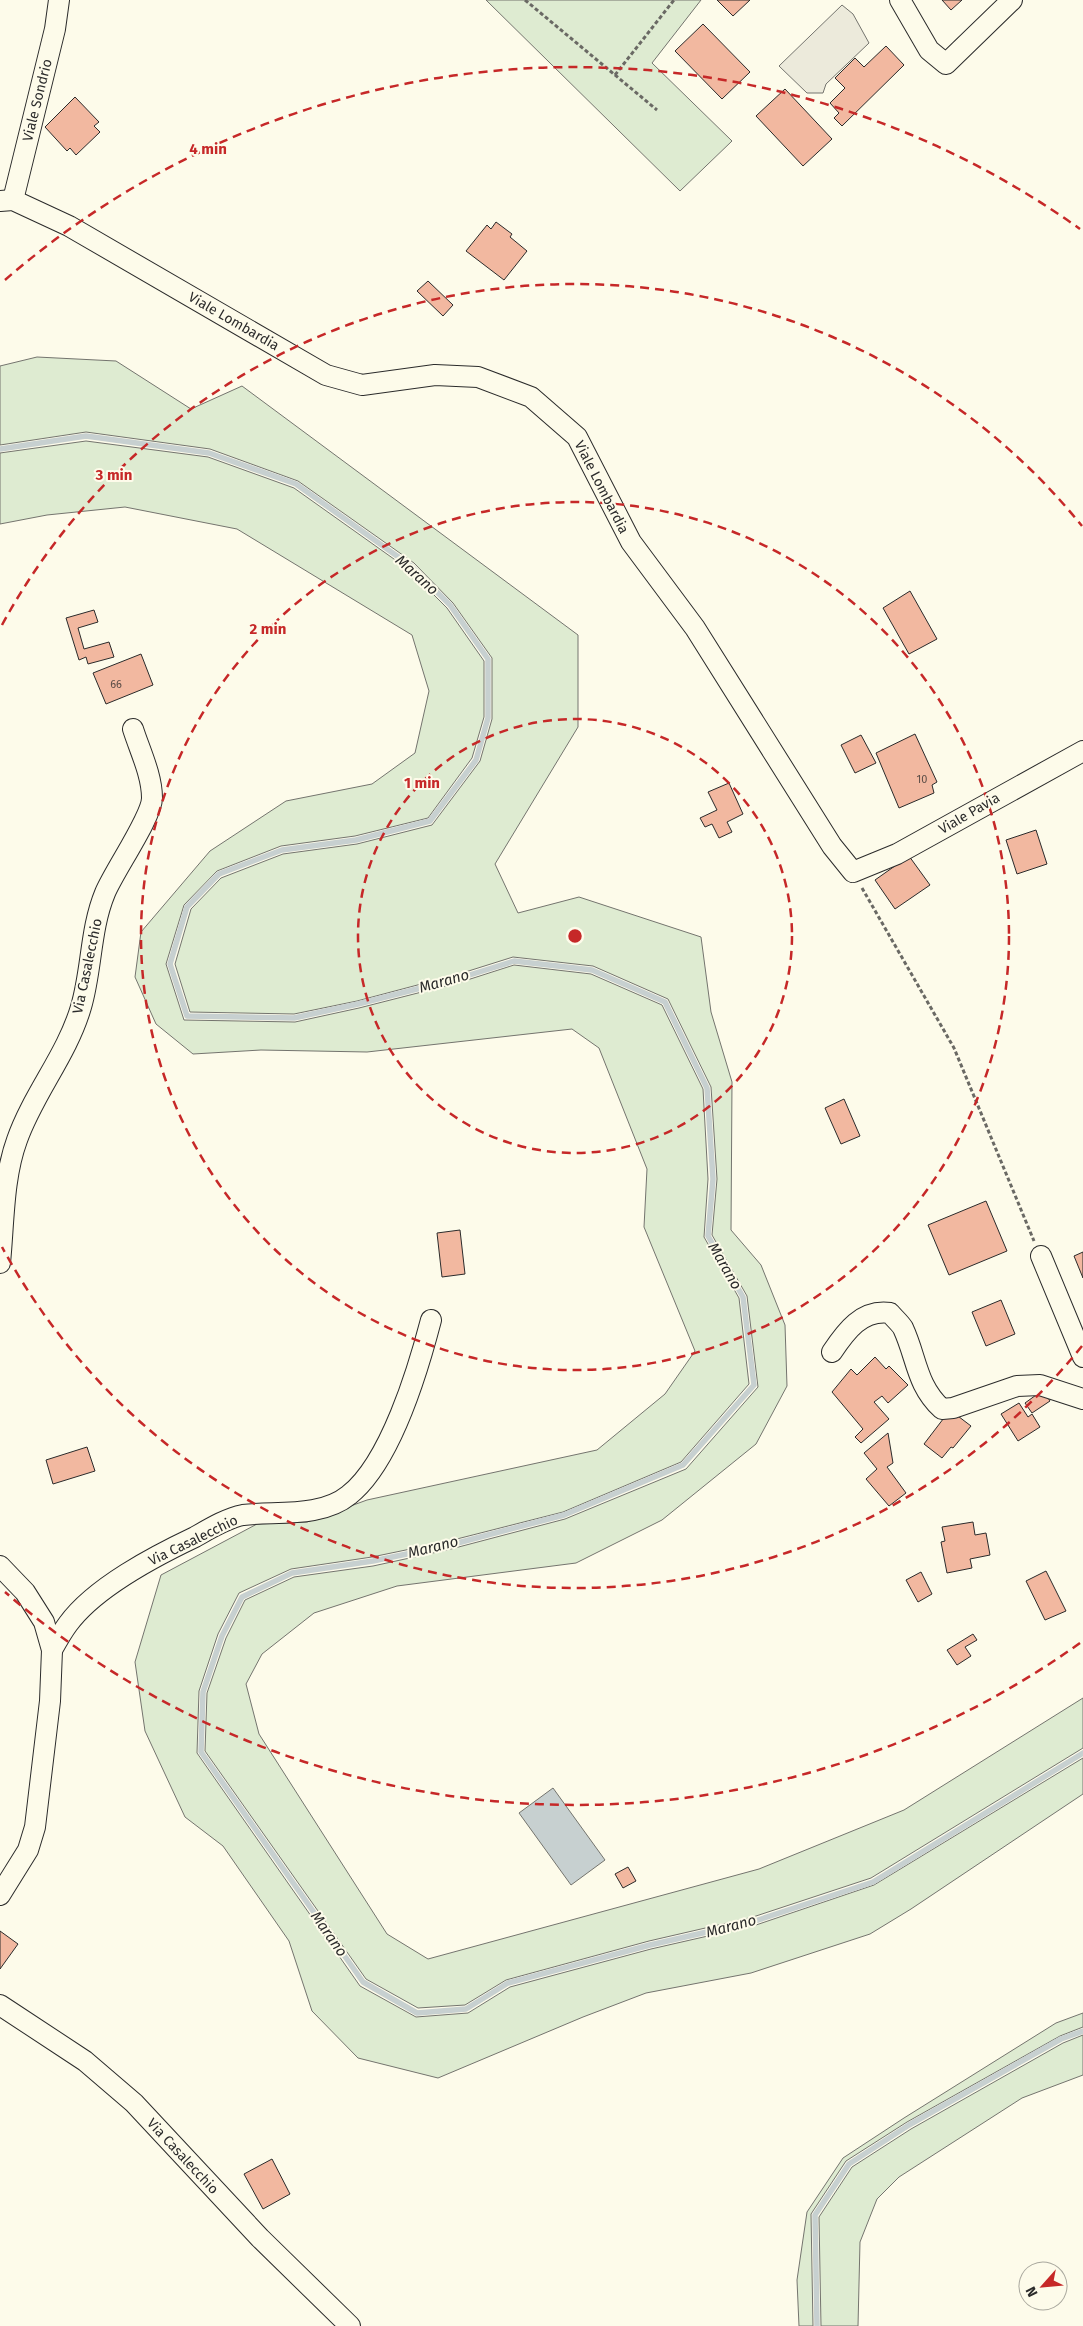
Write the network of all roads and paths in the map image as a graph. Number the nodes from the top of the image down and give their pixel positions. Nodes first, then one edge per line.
1 (59, 0) edge
2 (525, 0) edge
3 (674, 0) edge
4 (900, 0) edge
5 (1012, 0) edge
6 (615, 75) junction
7 (657, 110) dead end
8 (6, 200) edge
9 (133, 729) dead end
10 (1083, 751) edge
11 (853, 872) junction
12 (1041, 1256) joint
13 (0, 1263) edge
14 (431, 1320) dead end
15 (832, 1352) dead end
16 (1083, 1357) edge
17 (1083, 1400) edge
18 (0, 1566) edge
19 (52, 1650) junction
20 (0, 1895) edge
21 (0, 2005) edge
22 (350, 2326) edge

1 - 8 street, Viale Sondrio
2 - 6 path
3 - 6 path
4 - 5 street
6 - 7 path
8 - 11 street, Viale Lombardia
9 - 13 street, Via Casalecchio
10 - 11 street, Viale Pavia
11 - 12 path
12 - 16 street
14 - 19 street, Via Casalecchio
15 - 17 street
18 - 19 street, Via Casalecchio
19 - 20 street, Via Casalecchio
21 - 22 street, Via Casalecchio

